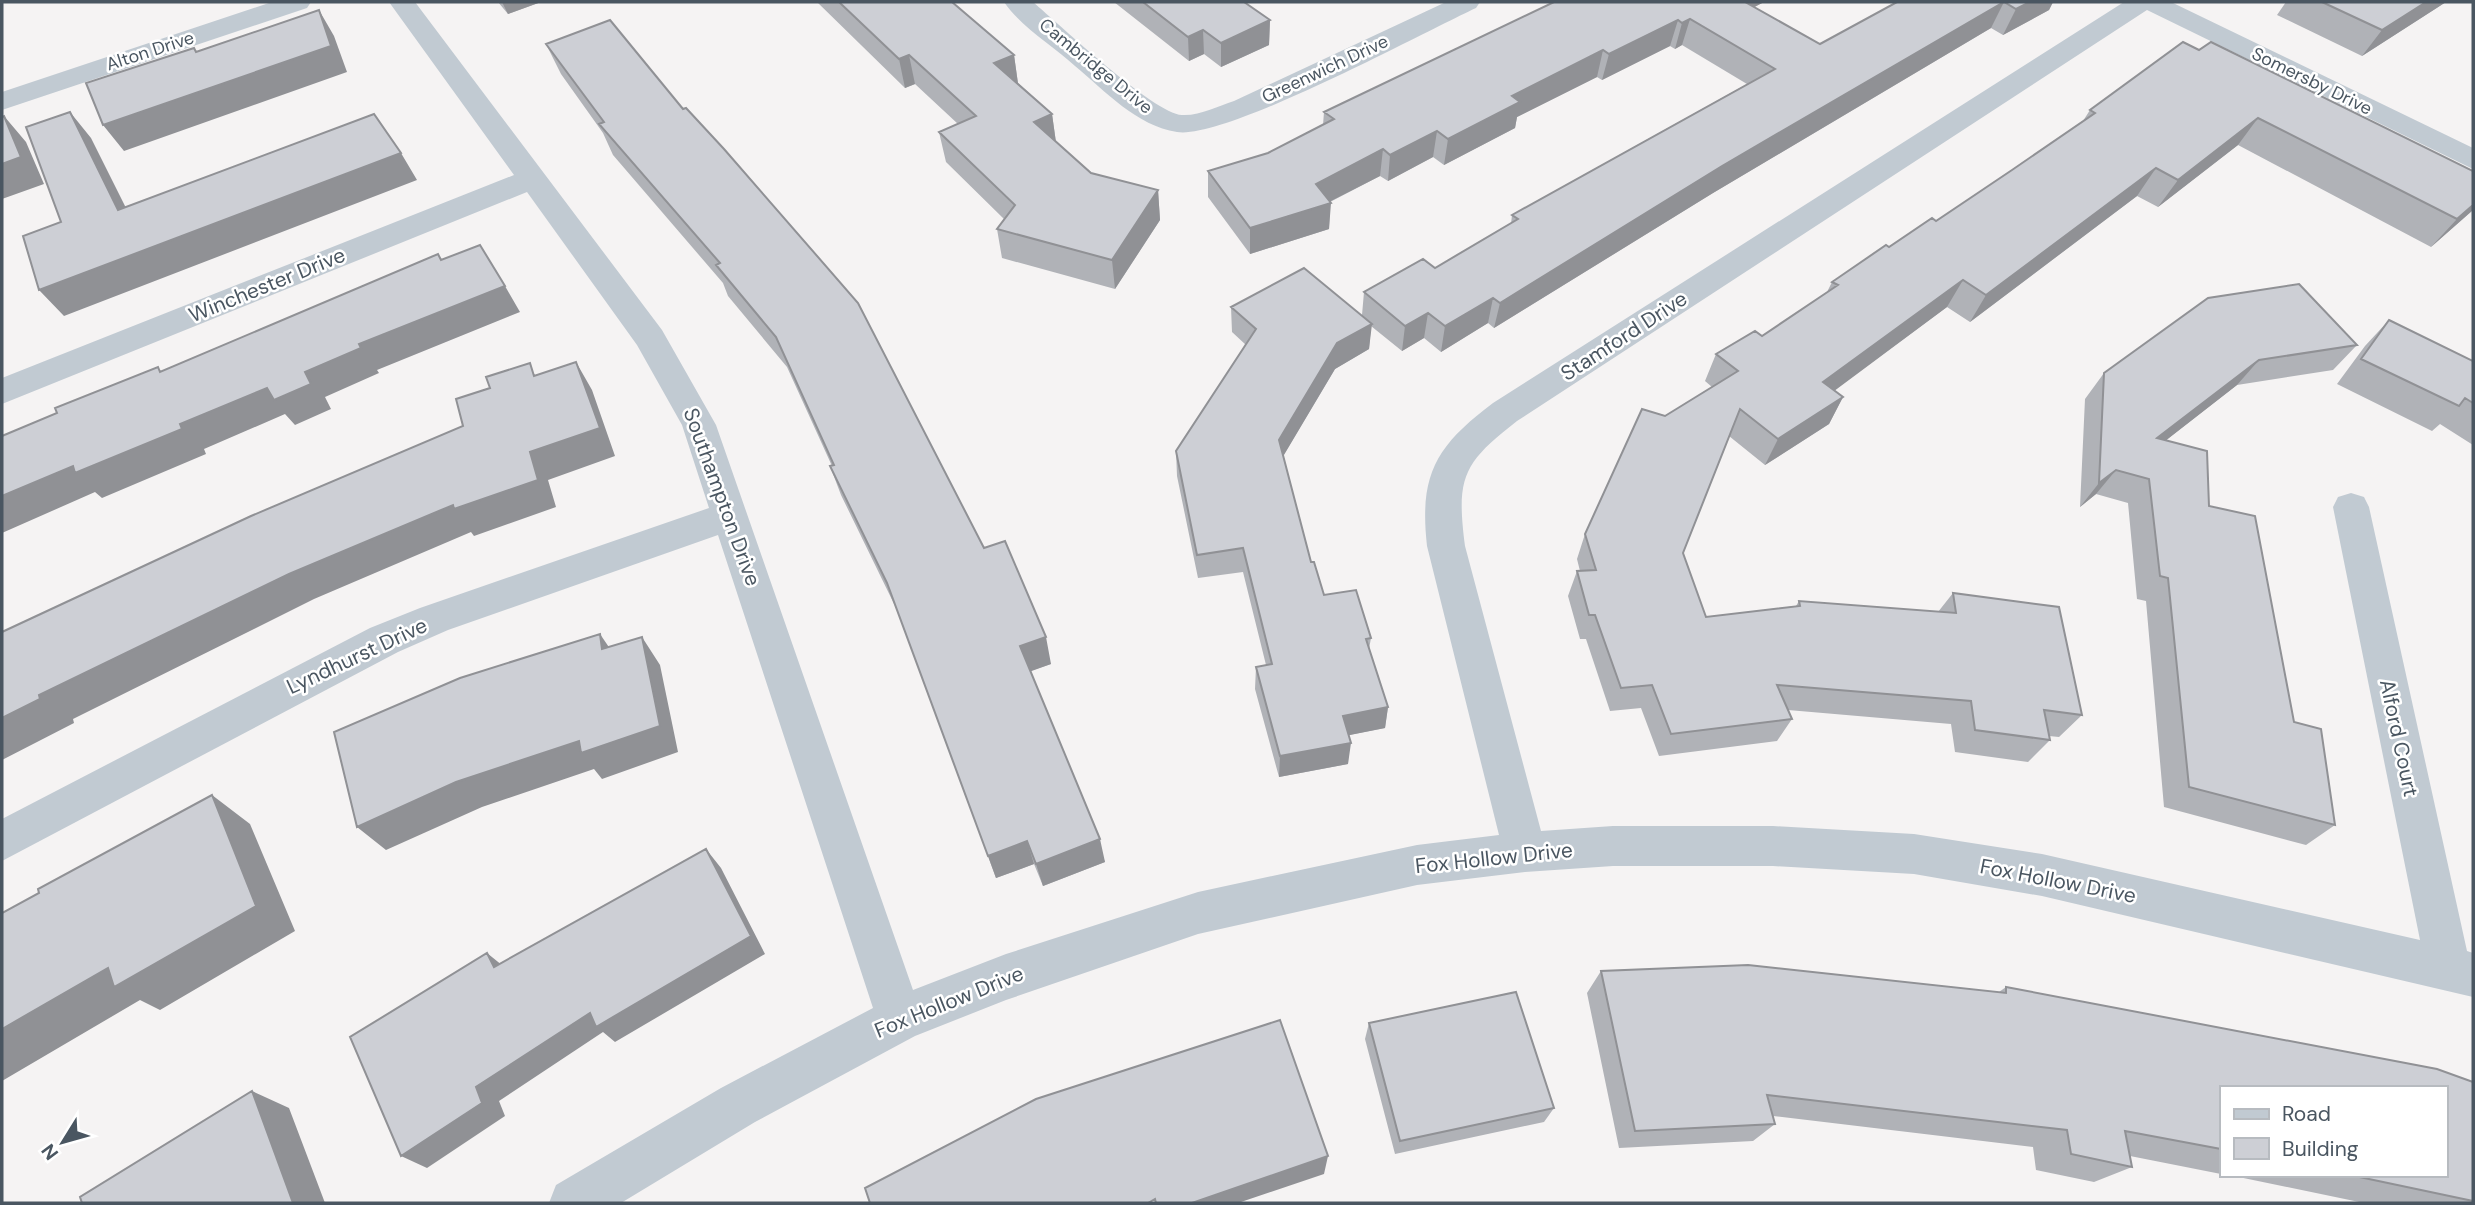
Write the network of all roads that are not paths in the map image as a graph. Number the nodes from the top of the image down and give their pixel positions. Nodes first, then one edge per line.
1 (298, 2) edge
2 (401, 2) edge
3 (1017, 2) edge
4 (1467, 2) edge
5 (2142, 2) edge
6 (2151, 2) edge
7 (2, 101) edge
8 (1179, 124) joint
9 (2473, 160) edge
10 (532, 179) junction
11 (2, 391) edge
12 (2351, 507) dead end
13 (732, 515) junction
14 (2, 841) edge
15 (1525, 852) junction
16 (2460, 971) edge
17 (901, 1019) junction
18 (574, 1203) edge

1 - 7 street, Alton Drive
2 - 10 street, Southampton Drive
3 - 8 street, Cambridge Drive
4 - 8 street, Greenwich Drive
5 - 15 street, Stamford Drive
6 - 9 street, Somersby Drive
10 - 11 street, Winchester Drive
10 - 13 street, Southampton Drive
12 - 16 street, Alford Court
13 - 14 street, Lyndhurst Drive
13 - 17 street, Southampton Drive
15 - 16 street, Fox Hollow Drive
15 - 17 street, Fox Hollow Drive
17 - 18 street, Fox Hollow Drive

